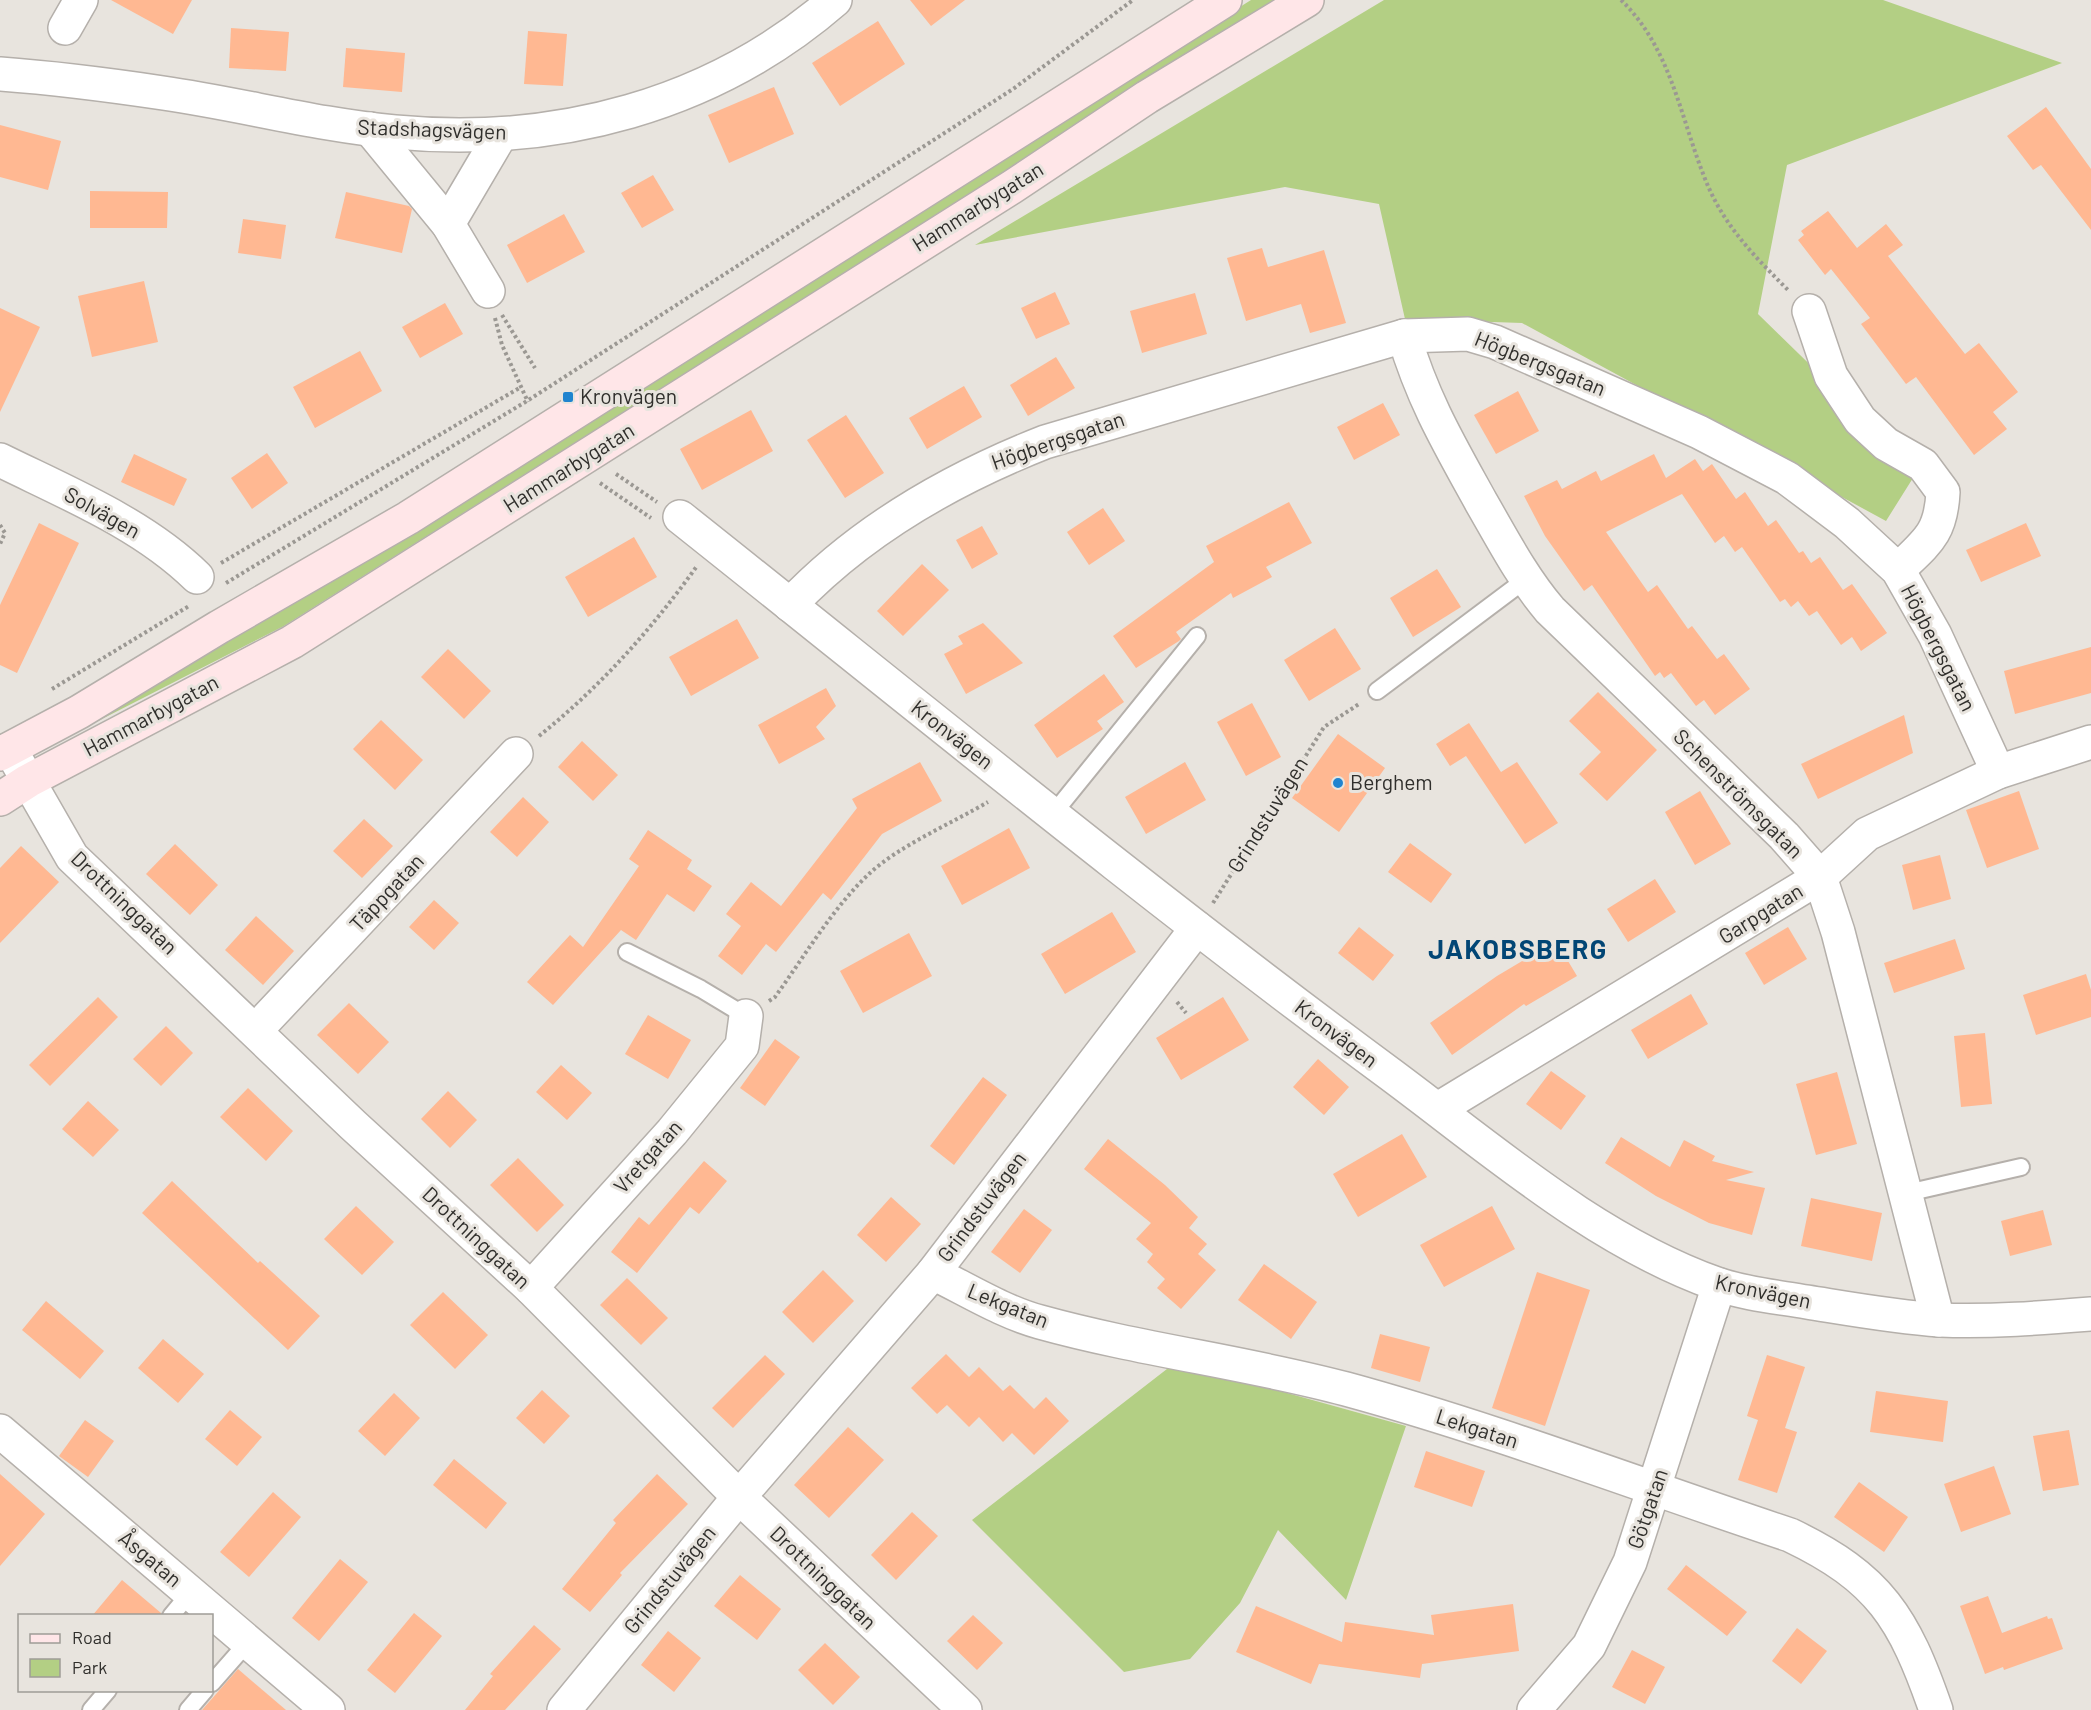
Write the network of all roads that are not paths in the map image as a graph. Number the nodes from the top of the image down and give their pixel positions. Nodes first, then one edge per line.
1 (835, 0) edge
2 (1225, 0) edge
3 (1307, 0) edge
4 (0, 74) edge
5 (370, 129) junction
6 (501, 134) junction
7 (447, 224) junction
8 (488, 291) road end
9 (1809, 311) road end
10 (1404, 336) junction
11 (0, 460) edge
12 (680, 517) road end
13 (1898, 570) junction
14 (1526, 580) junction
15 (205, 587) road end
16 (790, 605) junction
17 (1197, 636) dead end
18 (1377, 692) road end
19 (2091, 742) edge
20 (5, 751) edge
21 (516, 754) road end
22 (1998, 772) junction
23 (28, 781) junction
24 (0, 799) edge
25 (1053, 814) junction
26 (1820, 878) junction
27 (1197, 928) junction
28 (627, 952) dead end
29 (746, 1017) joint
30 (256, 1030) junction
31 (1438, 1109) junction
32 (2021, 1167) dead end
33 (1907, 1193) junction
34 (933, 1273) junction
35 (1719, 1285) junction
36 (531, 1288) junction
37 (2091, 1314) edge
38 (1938, 1320) junction
39 (0, 1431) edge
40 (1655, 1490) junction
41 (739, 1497) junction
42 (181, 1604) edge
43 (199, 1614) edge
44 (213, 1622) edge
45 (248, 1642) junction
46 (213, 1682) edge
47 (106, 1692) edge
48 (203, 1692) edge
49 (91, 1710) edge
50 (188, 1710) edge
51 (328, 1710) edge
52 (564, 1710) edge
53 (965, 1710) edge
54 (1534, 1710) edge
55 (1936, 1710) edge

1 - 6 street, Stadshagsvägen
2 - 20 main road, Hammarbygatan
3 - 23 main road, Hammarbygatan
4 - 5 street, Stadshagsvägen
5 - 6 street, Stadshagsvägen
5 - 7 street
6 - 7 street
7 - 8 street
9 - 13 street
10 - 13 street, Högbergsgatan
10 - 14 street, Schenströmsgatan
10 - 16 street, Högbergsgatan
11 - 15 street, Solvägen
12 - 16 street, Kronvägen
13 - 22 street, Högbergsgatan
14 - 18 lane
14 - 26 street, Schenströmsgatan
16 - 25 street, Kronvägen
17 - 25 lane
19 - 22 street, Garpgatan
20 - 23 street, Drottninggatan
21 - 30 street, Täppgatan
22 - 26 street, Garpgatan
23 - 24 main road, Hammarbygatan
23 - 30 street, Drottninggatan
25 - 27 street, Kronvägen
26 - 31 street, Garpgatan
26 - 33 street, Schenströmsgatan
27 - 31 street, Kronvägen
27 - 34 street, Grindstuvägen
28 - 29 lane
29 - 36 street, Vretgatan
30 - 36 street, Drottninggatan
31 - 35 street, Kronvägen
32 - 33 lane
33 - 38 street, Schenströmsgatan
34 - 40 street, Lekgatan
34 - 41 street, Grindstuvägen
35 - 38 street, Kronvägen
35 - 40 street, Götgatan
36 - 41 street, Drottninggatan
37 - 38 street, Kronvägen
39 - 42 street, Åsgatan
40 - 54 street, Götgatan
40 - 55 street, Lekgatan
41 - 52 street, Grindstuvägen
41 - 53 street, Drottninggatan
42 - 43 street, Åsgatan
44 - 45 street, Åsgatan
45 - 46 lane
45 - 51 street, Åsgatan
47 - 49 lane
48 - 50 lane

